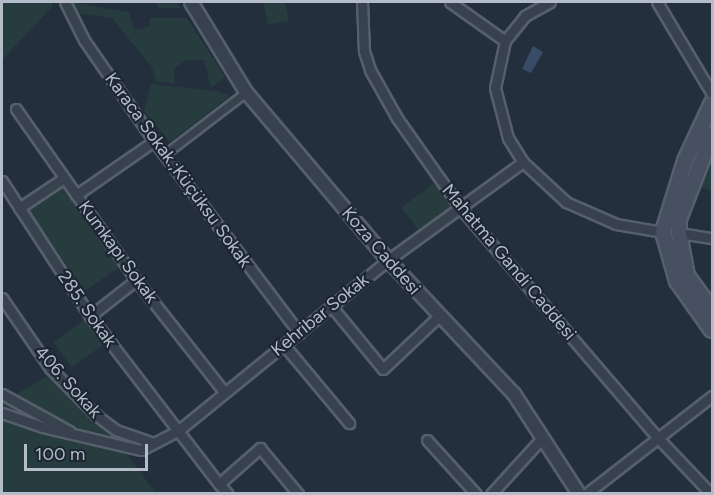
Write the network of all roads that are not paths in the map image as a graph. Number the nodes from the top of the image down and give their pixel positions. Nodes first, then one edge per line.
1 (65, 2) edge
2 (190, 2) edge
3 (362, 2) edge
4 (450, 2) edge
5 (550, 2) edge
6 (657, 2) edge
7 (505, 41) junction
8 (246, 92) junction
9 (712, 94) edge
10 (712, 103) edge
11 (16, 109) dead end
12 (712, 134) edge
13 (154, 141) junction
14 (165, 154) junction
15 (523, 162) junction
16 (64, 178) junction
17 (2, 181) edge
18 (76, 195) junction
19 (459, 207) junction
20 (19, 208) junction
21 (663, 232) junction
22 (679, 233) junction
23 (712, 238) edge
24 (388, 260) junction
25 (136, 280) junction
26 (2, 298) edge
27 (332, 307) junction
28 (712, 310) edge
29 (90, 316) junction
30 (439, 316) junction
31 (712, 330) edge
32 (299, 333) junction
33 (284, 345) junction
34 (224, 392) junction
35 (2, 394) edge
36 (712, 396) edge
37 (2, 413) edge
38 (349, 423) dead end
39 (179, 430) junction
40 (74, 433) junction
41 (543, 437) junction
42 (657, 438) junction
43 (427, 440) dead end
44 (153, 443) junction
45 (219, 484) junction
46 (228, 494) edge
47 (298, 494) edge
48 (476, 494) edge
49 (491, 494) edge
50 (579, 494) edge
51 (586, 494) edge
52 (711, 494) edge

1 - 13 street, Karaca Sokak.;Küçüksu Sokak
2 - 8 street, Koza Caddesi
3 - 19 street, Mahatma Gandi Caddesi
4 - 7 street
5 - 7 street
6 - 9 street
7 - 15 street
8 - 14 street
8 - 24 street, Koza Caddesi
10 - 21 main road
11 - 16 street, Kumkapı Sokak
12 - 22 main road
13 - 14 street, Karaca Sokak.;Küçüksu Sokak
13 - 18 street
14 - 32 street, Karaca Sokak.;Küçüksu Sokak
15 - 19 street, Kehribar Sokak
15 - 21 street
16 - 18 street, Kumkapı Sokak
16 - 20 street
17 - 20 street, 285. Sokak
18 - 25 street, Kumkapı Sokak
19 - 24 street, Kehribar Sokak
19 - 42 street, Mahatma Gandi Caddesi
20 - 29 street, 285. Sokak
21 - 31 main road
22 - 23 street
22 - 28 main road
24 - 27 street, Kehribar Sokak
24 - 30 street, Koza Caddesi
25 - 29 street
25 - 34 street, Kumkapı Sokak
26 - 44 street, 406. Sokak
27 - 30 street
27 - 32 street, Kehribar Sokak
29 - 39 street, 285. Sokak
30 - 41 street, Koza Caddesi
32 - 33 street, Kehribar Sokak
33 - 34 street, Kehribar Sokak
33 - 38 street
34 - 39 street, Kehribar Sokak
35 - 40 street
36 - 42 street
37 - 40 street
39 - 44 street, Kehribar Sokak
39 - 45 street, 285. Sokak
40 - 44 street, Kehribar Sokak
41 - 49 street
41 - 50 street, Koza Caddesi
42 - 51 street
42 - 52 street, Mahatma Gandi Caddesi
43 - 48 street
45 - 46 street, 285. Sokak
45 - 47 street

